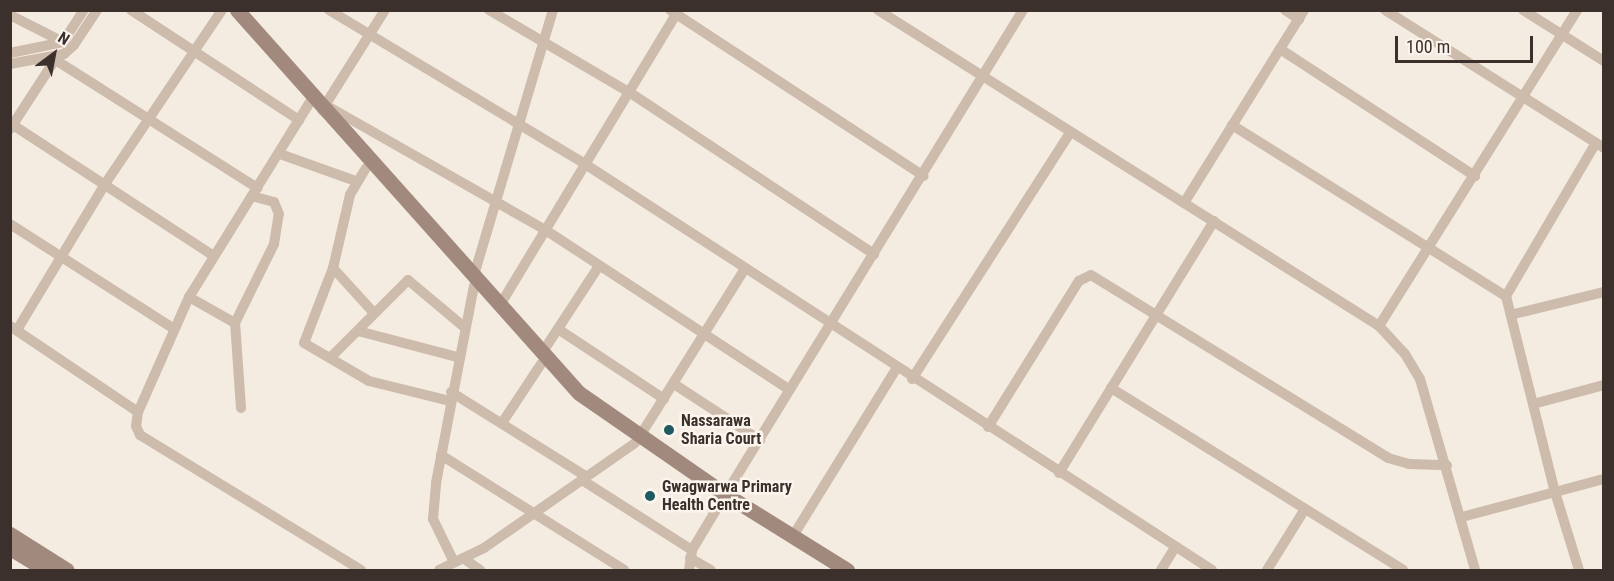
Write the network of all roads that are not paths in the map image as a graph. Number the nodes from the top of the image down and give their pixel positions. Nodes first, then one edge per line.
1 (84, 10) edge
2 (97, 10) edge
3 (131, 10) edge
4 (222, 10) edge
5 (227, 10) edge
6 (237, 10) edge
7 (328, 10) edge
8 (385, 10) edge
9 (489, 10) edge
10 (553, 10) edge
11 (878, 10) edge
12 (1023, 10) edge
13 (1285, 10) edge
14 (1385, 10) edge
15 (1523, 10) edge
16 (1577, 10) edge
17 (675, 12) edge
18 (10, 15) edge
19 (1301, 15) edge
20 (1561, 35) junction
21 (371, 37) junction
22 (544, 41) junction
23 (63, 42) junction
24 (1280, 49) junction
25 (10, 52) edge
26 (195, 52) junction
27 (56, 57) junction
28 (1604, 61) edge
29 (10, 64) edge
30 (981, 78) junction
31 (629, 92) junction
32 (1525, 98) junction
33 (320, 107) junction
34 (150, 119) junction
35 (299, 120) junction
36 (517, 124) junction
37 (1232, 124) junction
38 (12, 127) edge
39 (1070, 133) junction
40 (1599, 146) edge
41 (280, 154) junction
42 (585, 164) junction
43 (366, 168) junction
44 (924, 176) junction
45 (1475, 176) junction
46 (356, 181) junction
47 (105, 184) junction
48 (254, 192) junction
49 (1184, 202) junction
50 (493, 203) junction
51 (1214, 221) junction
52 (10, 225) edge
53 (547, 231) junction
54 (1430, 250) junction
55 (874, 254) junction
56 (62, 256) junction
57 (214, 256) junction
58 (599, 266) junction
59 (333, 268) junction
60 (744, 270) junction
61 (474, 280) junction
62 (1604, 292) edge
63 (1506, 296) junction
64 (189, 297) junction
65 (500, 305) junction
66 (374, 313) junction
67 (1156, 314) junction
68 (1514, 314) junction
69 (236, 323) junction
70 (829, 325) junction
71 (1379, 326) junction
72 (464, 327) junction
73 (14, 328) edge
74 (174, 329) junction
75 (558, 329) junction
76 (358, 331) junction
77 (705, 334) junction
78 (331, 357) junction
79 (458, 357) junction
80 (541, 358) junction
81 (896, 369) junction
82 (912, 379) junction
83 (674, 384) junction
84 (1604, 385) edge
85 (1111, 388) junction
86 (790, 390) junction
87 (450, 397) junction
88 (664, 399) junction
89 (1533, 404) junction
90 (241, 408) dead end
91 (138, 412) junction
92 (502, 423) junction
93 (988, 427) junction
94 (638, 439) junction
95 (760, 440) junction
96 (441, 455) junction
97 (1447, 465) junction
98 (1059, 473) junction
99 (584, 478) junction
100 (1604, 479) edge
101 (1555, 492) junction
102 (724, 497) junction
103 (1305, 509) junction
104 (534, 515) junction
105 (1462, 517) junction
106 (10, 534) edge
107 (793, 536) junction
108 (10, 548) edge
109 (1175, 548) junction
110 (691, 554) junction
111 (458, 559) junction
112 (43, 570) edge
113 (67, 570) edge
114 (361, 570) edge
115 (439, 570) edge
116 (480, 570) edge
117 (624, 570) edge
118 (689, 570) edge
119 (711, 570) edge
120 (834, 570) edge
121 (847, 570) edge
122 (1161, 570) edge
123 (1212, 570) edge
124 (1267, 570) edge
125 (1403, 570) edge
126 (1475, 570) edge
127 (1579, 570) edge

1 - 23 street
2 - 27 street
3 - 26 street
4 - 26 street
5 - 33 street
6 - 33 street
7 - 21 street
8 - 21 street
9 - 22 street
10 - 22 street
11 - 30 street
12 - 30 street
13 - 19 street
14 - 32 street
15 - 20 street
16 - 20 street
17 - 31 street
17 - 44 street
18 - 23 street
19 - 24 street
20 - 28 street
20 - 32 street
21 - 33 street
21 - 36 street
22 - 31 street
22 - 36 street
23 - 25 street
24 - 37 street
24 - 45 street
26 - 34 street
26 - 35 street
27 - 29 street
27 - 34 street
27 - 38 street
30 - 39 street
30 - 44 street
31 - 42 street
31 - 55 street
32 - 40 street
32 - 45 street
33 - 35 street
33 - 43 street
33 - 50 street
33 - 61 street
34 - 47 street
34 - 48 street
35 - 41 street
36 - 42 street
36 - 50 street
37 - 49 street
37 - 54 street
38 - 47 street
39 - 49 street
39 - 82 street
40 - 63 street
41 - 46 street
41 - 48 street
42 - 53 street
42 - 60 street
43 - 46 street
43 - 61 street
44 - 55 street
45 - 54 street
46 - 59 street
47 - 56 street
47 - 57 street
48 - 57 street
48 - 69 street
49 - 51 street
50 - 53 street
50 - 61 street
51 - 67 street
51 - 71 street
52 - 56 street
53 - 58 street
53 - 65 street
54 - 63 street
54 - 71 street
55 - 70 street
56 - 73 street
56 - 74 street
57 - 64 street
58 - 75 street
58 - 77 street
59 - 66 street
59 - 78 street
60 - 70 street
60 - 77 street
61 - 65 street
61 - 72 street
61 - 80 street
62 - 68 street
63 - 68 street
64 - 69 street
64 - 74 street
65 - 80 street
66 - 72 street
66 - 76 street
67 - 85 street
67 - 93 street
67 - 97 street
68 - 89 street
69 - 90 street
70 - 81 street
70 - 86 street
71 - 97 street
72 - 79 street
73 - 91 street
74 - 91 street
75 - 80 street
75 - 88 street
76 - 78 street
76 - 79 street
77 - 83 street
77 - 86 street
78 - 87 street
79 - 87 street
80 - 92 street
80 - 94 street
81 - 82 street
81 - 107 street
82 - 93 street
83 - 88 street
83 - 95 street
84 - 89 street
85 - 98 street
85 - 103 street
86 - 95 street
87 - 92 street
87 - 96 street
88 - 94 street
89 - 101 street
91 - 114 street
92 - 99 street
93 - 98 street
94 - 99 street
94 - 102 street
95 - 102 street
96 - 104 street
96 - 111 street
97 - 105 street
98 - 109 street
99 - 104 street
99 - 110 street
100 - 101 street
101 - 105 street
101 - 127 street
102 - 107 street
102 - 110 street
102 - 120 street
103 - 124 street
103 - 125 street
104 - 111 street
104 - 117 street
105 - 126 street
106 - 113 street
107 - 121 street
108 - 112 street
109 - 122 street
109 - 123 street
110 - 118 street
110 - 119 street
111 - 115 street
111 - 116 street

